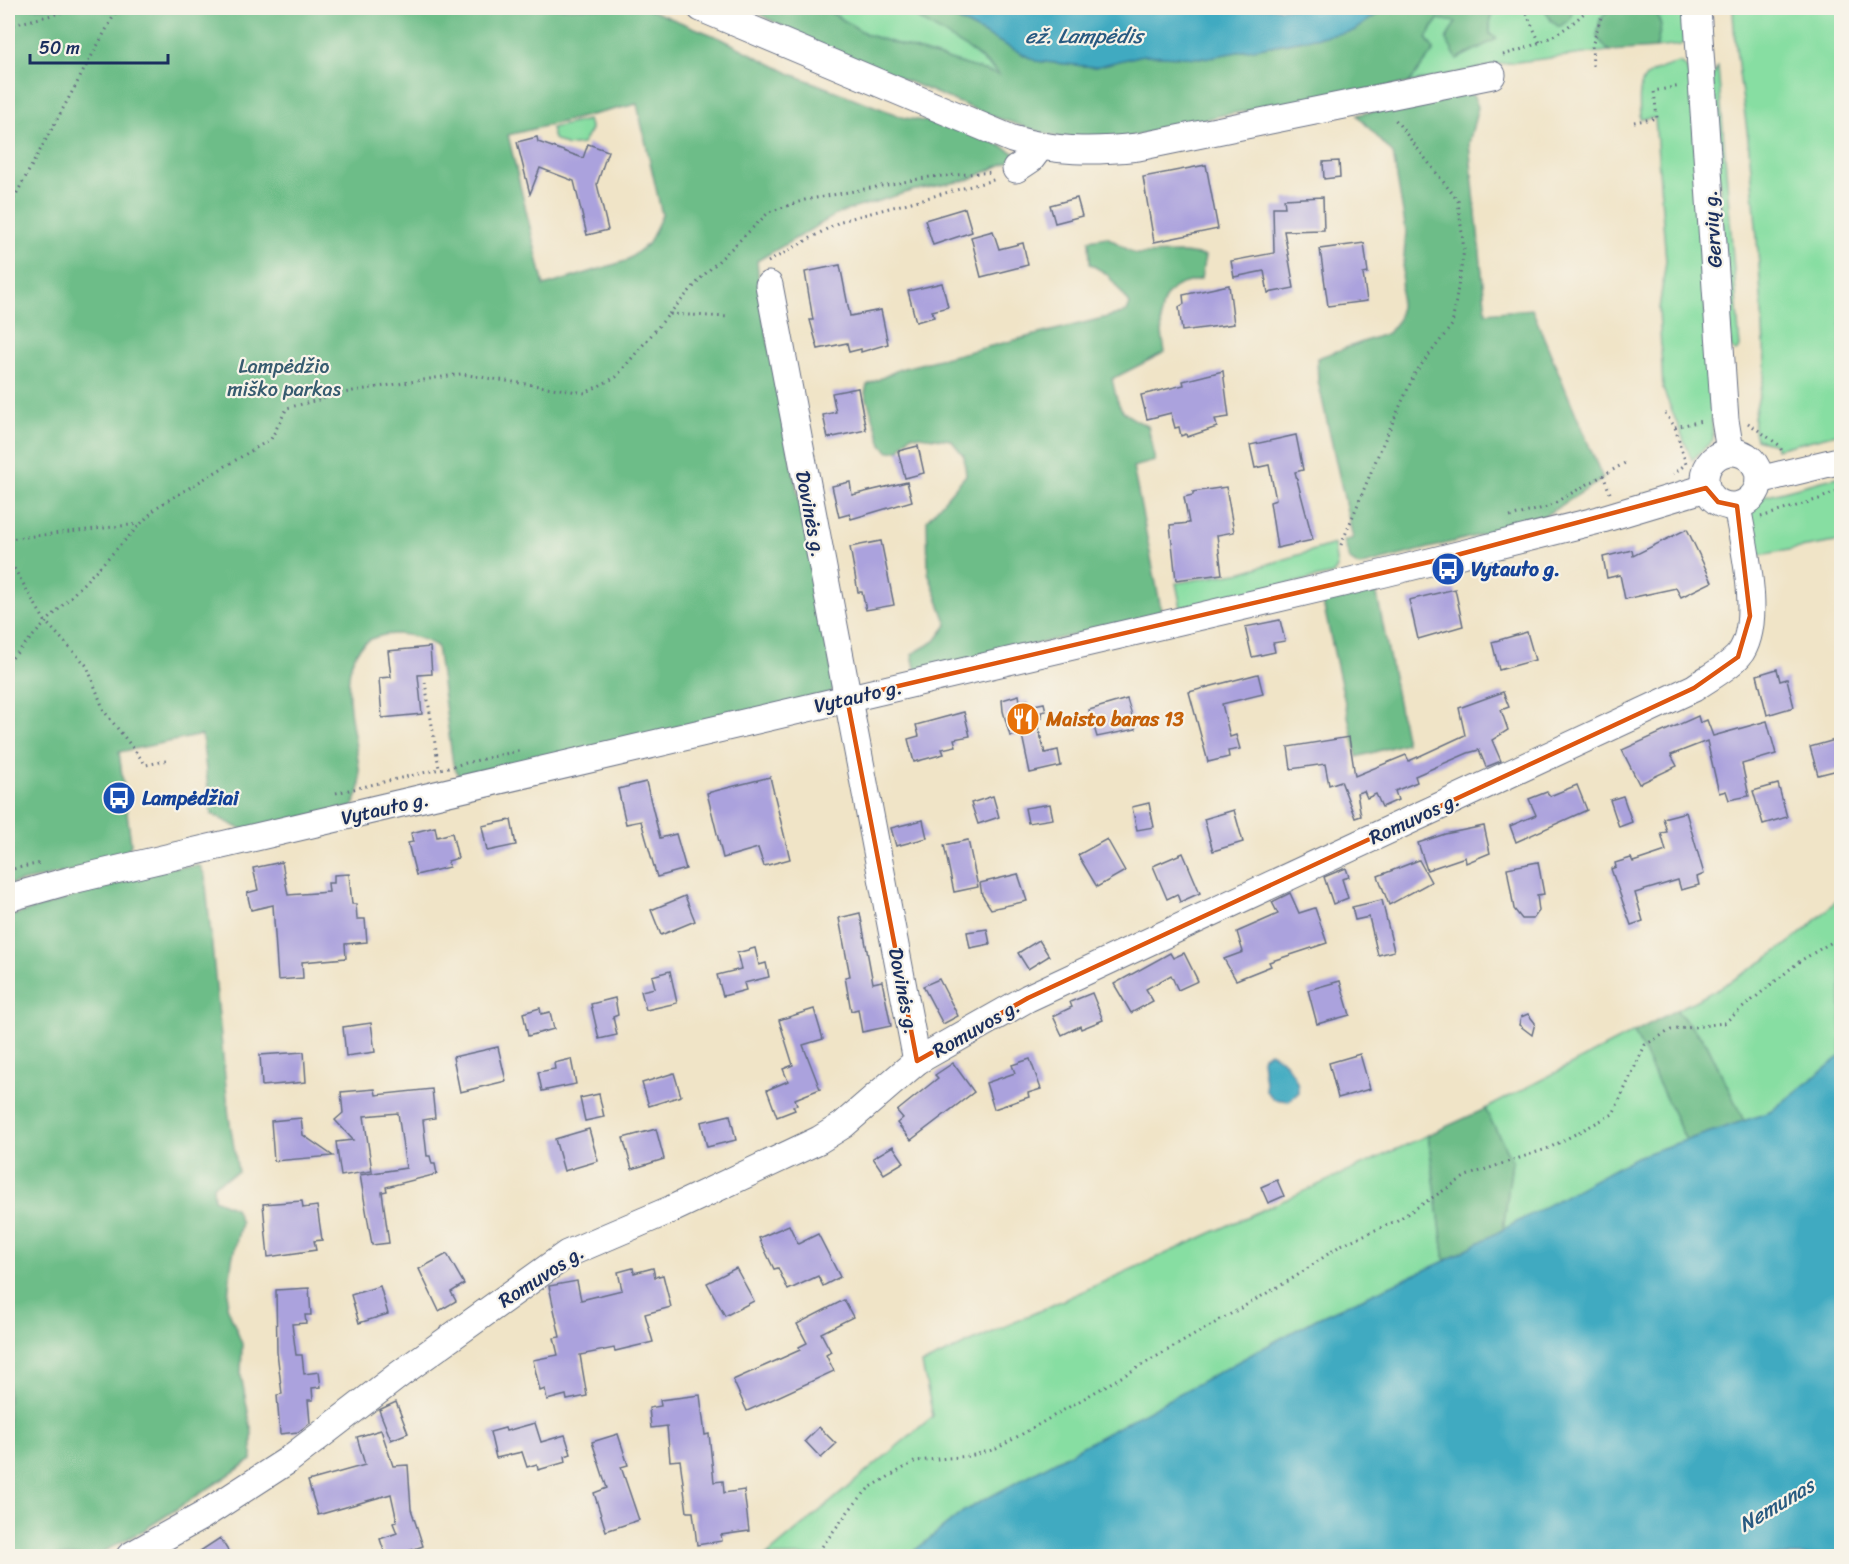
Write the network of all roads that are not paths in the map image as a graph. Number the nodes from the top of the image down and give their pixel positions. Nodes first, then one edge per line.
1 (701, 8) edge
2 (1697, 8) edge
3 (1491, 75) dead end
4 (1040, 147) junction
5 (1016, 169) road end
6 (769, 285) road end
7 (1730, 451) junction
8 (1842, 460) edge
9 (1759, 480) junction
10 (1706, 488) junction
11 (1738, 515) junction
12 (847, 698) junction
13 (8, 898) edge
14 (917, 1061) junction
15 (130, 1557) edge

1 - 4 street
2 - 7 street, Gervių g.
3 - 4 street
4 - 5 street
6 - 12 street, Dovinės g.
7 - 9 street
7 - 10 street
8 - 9 street
9 - 11 street
10 - 11 street
10 - 12 street, Vytauto g.
11 - 14 street, Romuvos g.
12 - 13 street, Vytauto g.
12 - 14 street, Dovinės g.
14 - 15 street, Romuvos g.

